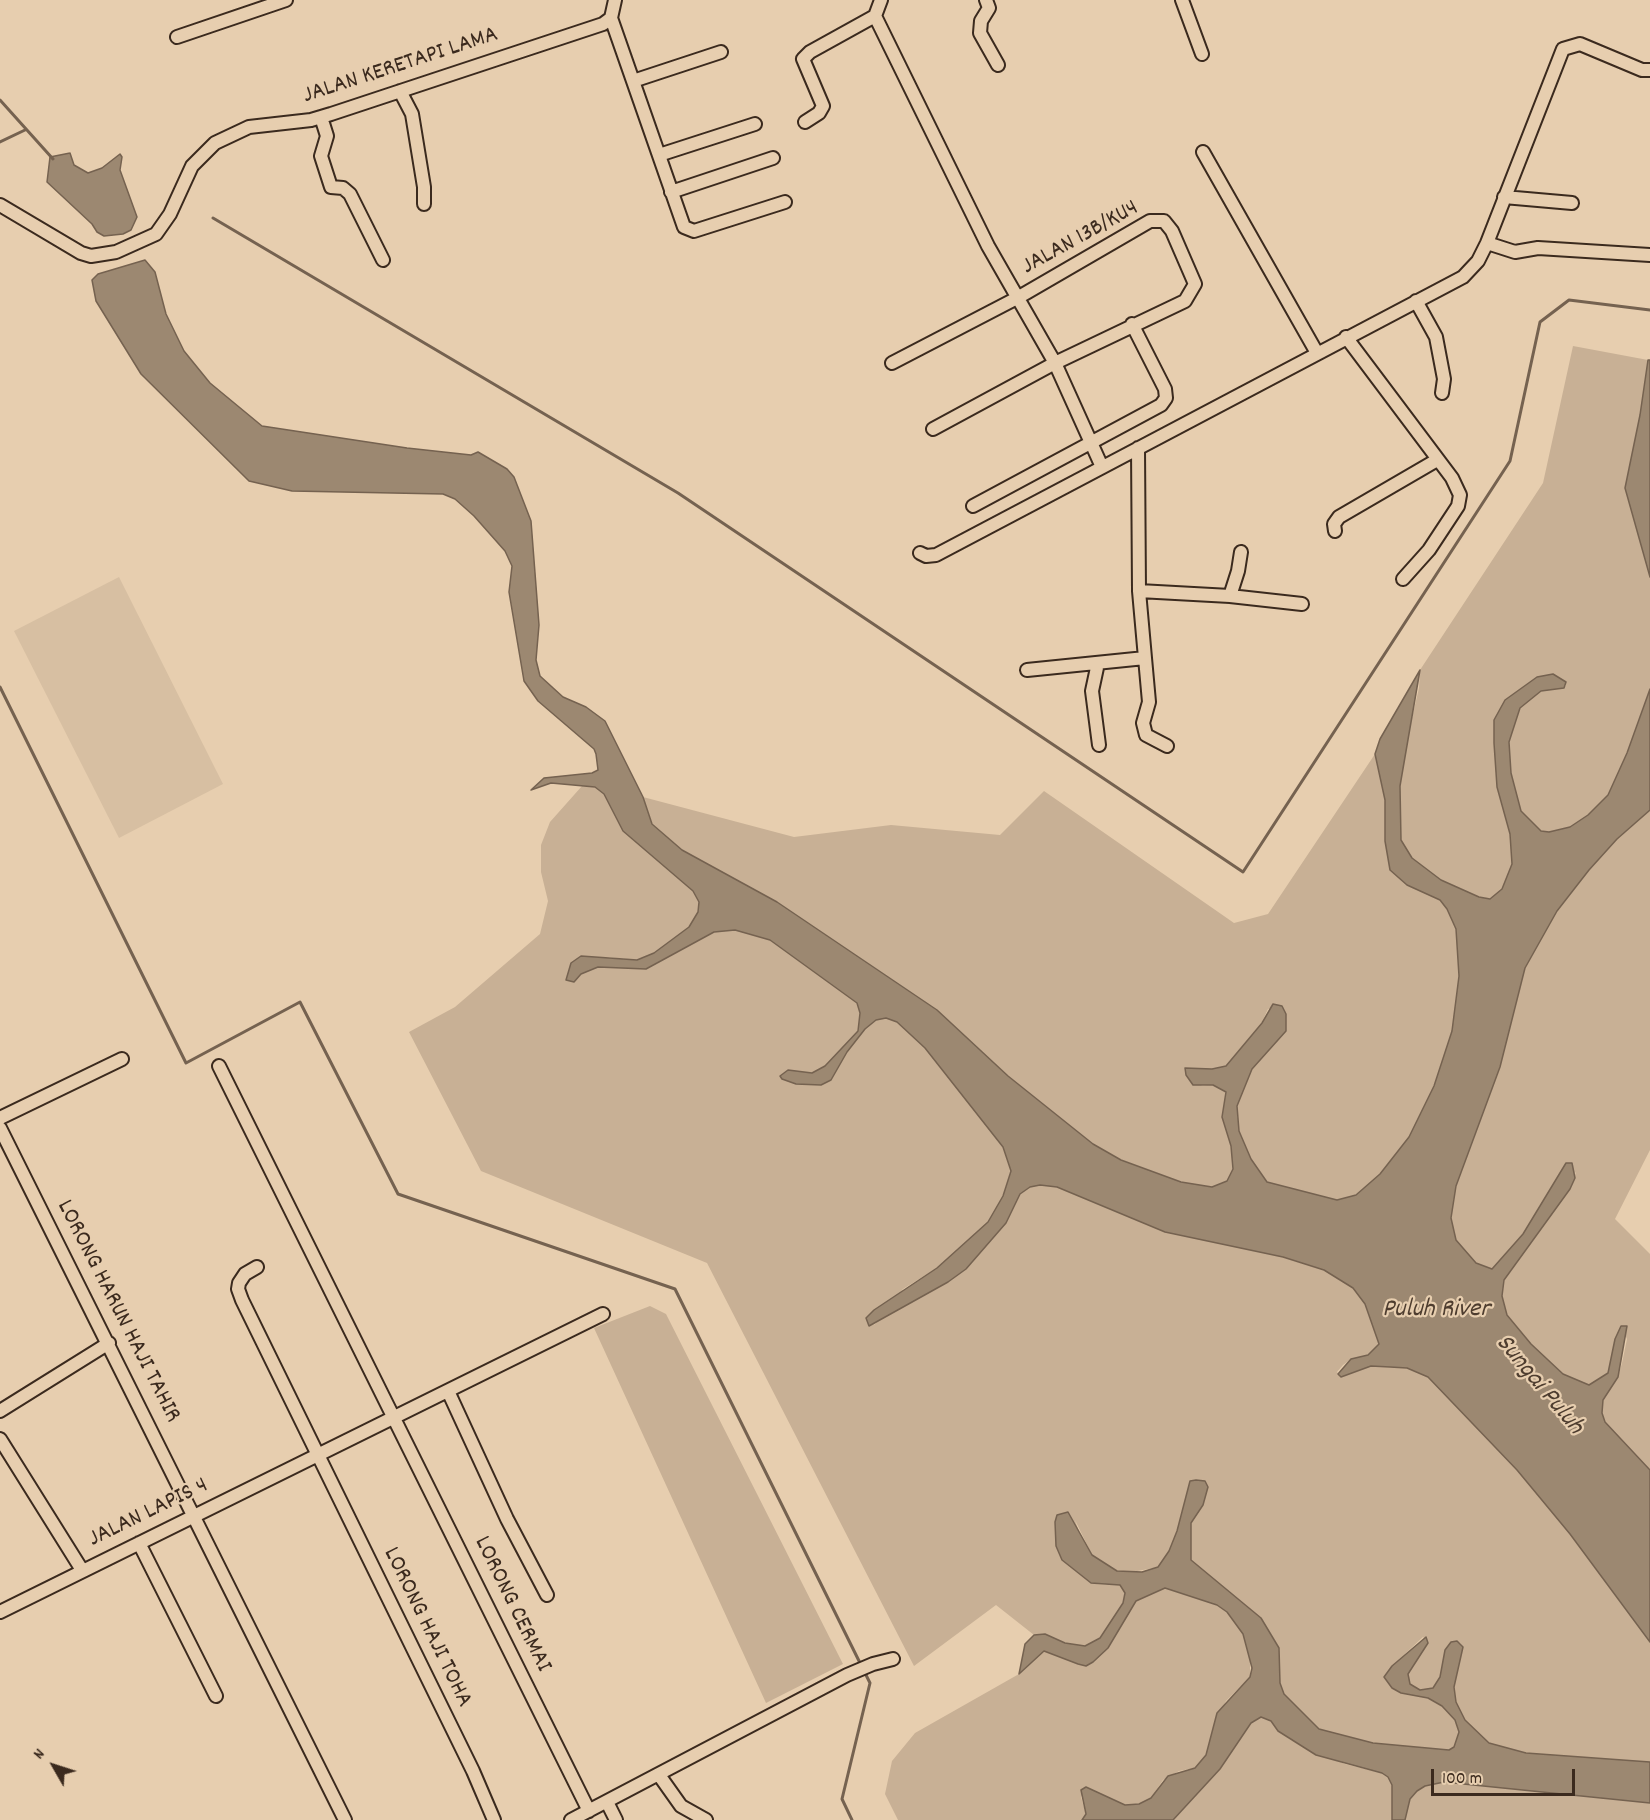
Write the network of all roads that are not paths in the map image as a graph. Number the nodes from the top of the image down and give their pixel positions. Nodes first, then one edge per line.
1 (286, 0) edge
2 (615, 0) edge
3 (881, 0) edge
4 (986, 0) edge
5 (1182, 0) edge
6 (875, 16) junction
7 (611, 18) junction
8 (177, 37) dead end
9 (721, 52) dead end
10 (1202, 54) dead end
11 (998, 65) dead end
12 (1650, 70) edge
13 (633, 81) junction
14 (400, 91) junction
15 (321, 117) junction
16 (805, 122) dead end
17 (755, 124) dead end
18 (1203, 152) dead end
19 (659, 155) junction
20 (773, 158) dead end
21 (671, 192) junction
22 (1504, 197) junction
23 (785, 202) dead end
24 (1572, 203) dead end
25 (424, 204) dead end
26 (0, 205) edge
27 (1487, 243) junction
28 (1650, 255) edge
29 (383, 260) dead end
30 (1019, 297) junction
31 (1416, 301) junction
32 (1132, 324) junction
33 (1346, 338) junction
34 (1317, 353) junction
35 (892, 363) dead end
36 (1055, 363) junction
37 (1442, 393) dead end
38 (933, 429) dead end
39 (1091, 441) junction
40 (1137, 448) junction
41 (1437, 460) junction
42 (1102, 467) junction
43 (974, 506) dead end
44 (1335, 531) dead end
45 (1241, 552) dead end
46 (920, 553) dead end
47 (1403, 579) dead end
48 (1139, 591) junction
49 (1230, 596) junction
50 (1302, 604) dead end
51 (1145, 658) junction
52 (1098, 663) junction
53 (1027, 670) dead end
54 (1099, 745) dead end
55 (1167, 746) dead end
56 (122, 1059) dead end
57 (219, 1066) dead end
58 (0, 1118) edge
59 (0, 1128) edge
60 (257, 1267) dead end
61 (603, 1314) dead end
62 (109, 1343) junction
63 (448, 1391) junction
64 (0, 1411) edge
65 (394, 1417) junction
66 (0, 1439) edge
67 (317, 1456) junction
68 (195, 1516) junction
69 (139, 1544) junction
70 (82, 1570) junction
71 (547, 1594) dead end
72 (0, 1612) edge
73 (893, 1659) dead end
74 (216, 1696) dead end
75 (659, 1774) junction
76 (607, 1802) junction
77 (589, 1810) junction
78 (345, 1820) edge
79 (494, 1820) edge
80 (571, 1820) edge
81 (616, 1820) edge
82 (706, 1820) edge

1 - 8 street
2 - 7 street
3 - 6 street
4 - 11 street
5 - 10 street
6 - 16 street
6 - 30 street
7 - 13 street
7 - 14 street, JALAN KERETAPI LAMA
9 - 13 street
12 - 22 street
13 - 19 street
14 - 15 street, JALAN KERETAPI LAMA
14 - 25 street
15 - 26 street, JALAN KERETAPI LAMA
15 - 29 street
17 - 19 street
18 - 34 street
19 - 21 street
20 - 21 street
21 - 23 street
22 - 24 street
22 - 27 street
27 - 28 street
27 - 31 street
30 - 32 street, JALAN 13B/KU4
30 - 35 street, JALAN 13B/KU4
30 - 36 street
31 - 33 street
31 - 37 street
32 - 36 street
32 - 39 street
33 - 34 street
33 - 41 street
34 - 40 street
36 - 38 street
36 - 39 street
39 - 42 street
39 - 43 street
40 - 42 street
40 - 48 street
41 - 44 street
41 - 47 street
42 - 46 street
45 - 49 street
48 - 49 street
48 - 51 street
49 - 50 street
51 - 52 street
51 - 55 street
52 - 53 street
52 - 54 street
56 - 58 street
57 - 65 street, LORONG CERMAI
59 - 62 street, LORONG HARUN HAJI TAHIR
60 - 67 street, LORONG HAJI TOHA
61 - 63 street, JALAN LAPIS 4
62 - 64 street
62 - 68 street, LORONG HARUN HAJI TAHIR
63 - 65 street, JALAN LAPIS 4
63 - 71 street
65 - 67 street, JALAN LAPIS 4
65 - 77 street, LORONG CERMAI
66 - 70 street
67 - 68 street, JALAN LAPIS 4
67 - 79 street, LORONG HAJI TOHA
68 - 69 street, JALAN LAPIS 4
68 - 78 street, LORONG HARUN HAJI TAHIR
69 - 70 street, JALAN LAPIS 4
69 - 74 street
70 - 72 street, JALAN LAPIS 4
73 - 75 street
75 - 76 street
75 - 82 street
76 - 77 street
76 - 81 street
77 - 80 street

